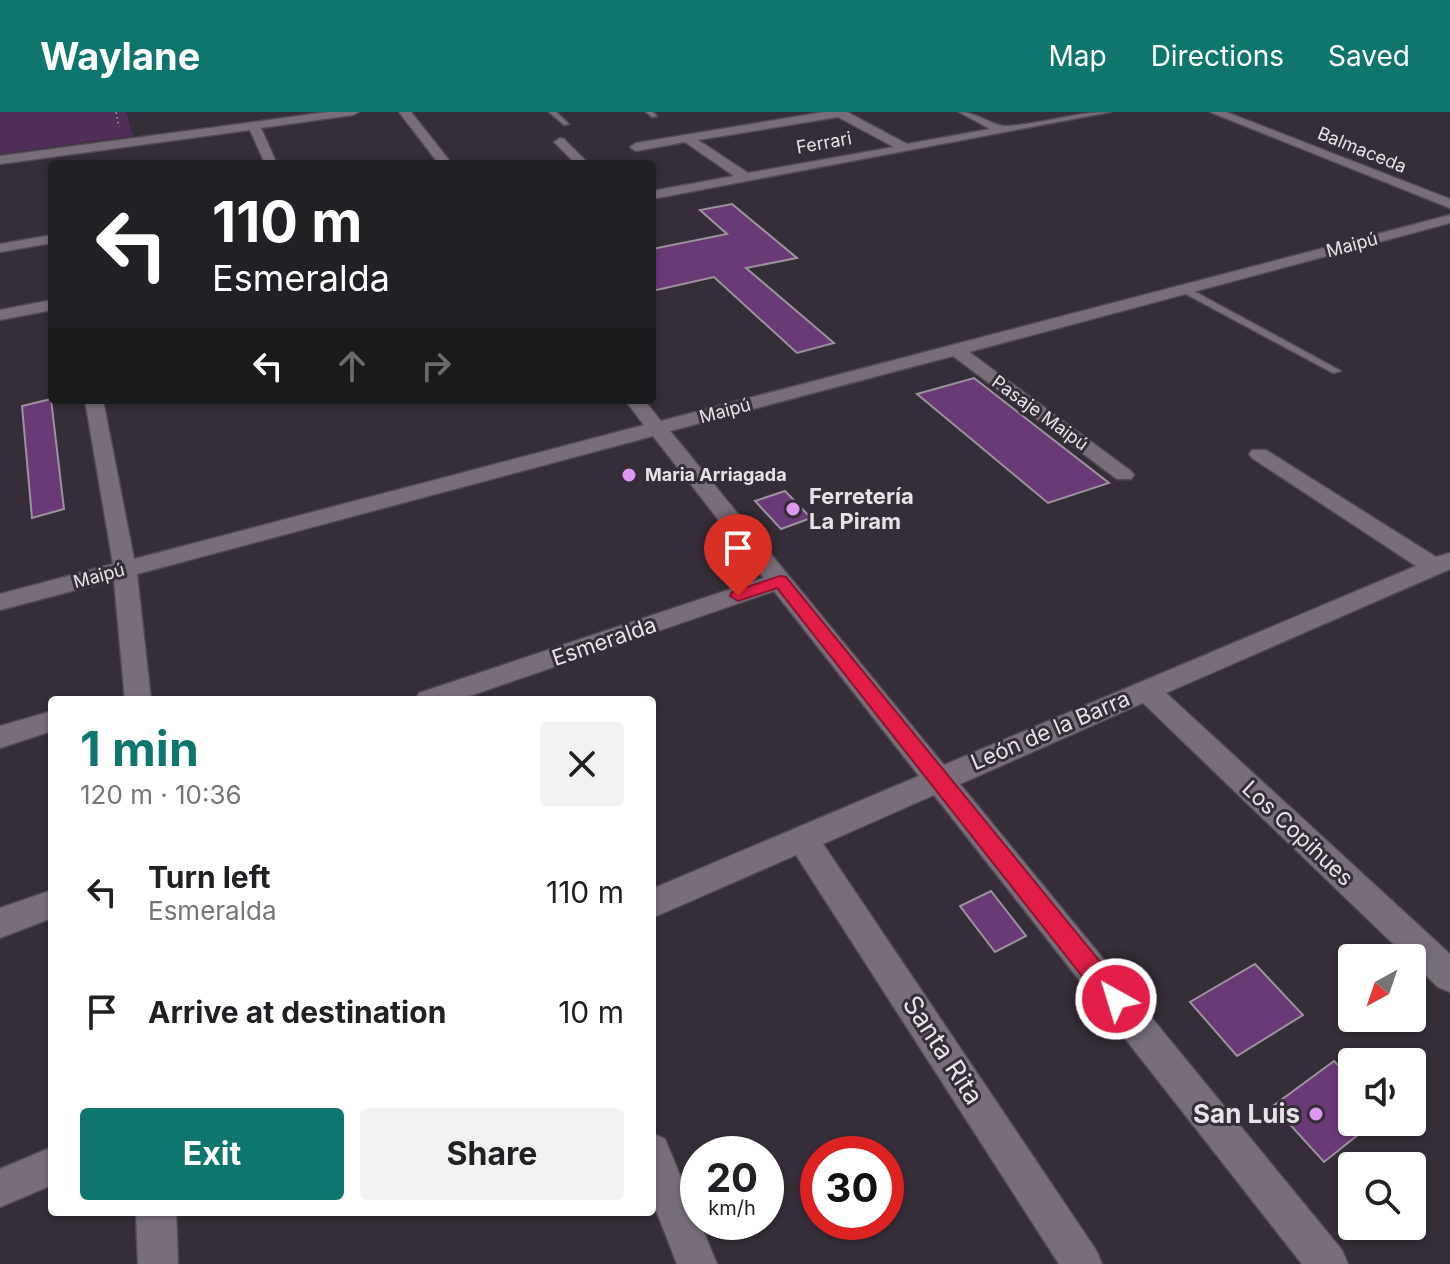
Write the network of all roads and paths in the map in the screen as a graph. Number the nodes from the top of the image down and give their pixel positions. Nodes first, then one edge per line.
1 (353, 112) edge
2 (405, 112) edge
3 (552, 112) edge
4 (839, 112) edge
5 (965, 112) edge
6 (1104, 112) edge
7 (1216, 112) edge
8 (566, 124) dead end
9 (254, 126) junction
10 (1002, 131) junction
11 (688, 139) junction
12 (560, 142) dead end
13 (636, 147) dead end
14 (905, 148) junction
15 (0, 160) edge
16 (269, 160) edge
17 (443, 160) edge
18 (579, 160) edge
19 (746, 178) junction
20 (656, 194) edge
21 (1450, 204) edge
22 (1450, 219) edge
23 (48, 240) edge
24 (0, 248) edge
25 (1185, 290) junction
26 (48, 306) edge
27 (0, 315) edge
28 (956, 350) junction
29 (1336, 371) dead end
30 (95, 404) edge
31 (637, 404) edge
32 (658, 429) junction
33 (1259, 454) dead end
34 (1124, 475) dead end
35 (1442, 563) edge
36 (125, 569) junction
37 (780, 581) junction
38 (0, 602) edge
39 (1146, 690) junction
40 (133, 696) edge
41 (440, 696) edge
42 (48, 722) edge
43 (0, 737) edge
44 (938, 778) junction
45 (801, 838) junction
46 (656, 902) edge
47 (48, 905) edge
48 (0, 923) edge
49 (1450, 976) edge
50 (656, 1162) edge
51 (48, 1168) edge
52 (0, 1188) edge
53 (156, 1216) edge
54 (158, 1264) edge
55 (697, 1264) edge
56 (1082, 1264) edge
57 (1328, 1264) edge

1 - 9 street
2 - 17 street
3 - 8 lane
4 - 11 street
4 - 14 street
5 - 10 street
6 - 10 street, Ferrari
7 - 21 street, Balmaceda
9 - 15 street
9 - 16 street
10 - 14 street, Ferrari
11 - 13 street
11 - 19 street
12 - 18 street
14 - 19 street, Ferrari
19 - 20 street, Ferrari
22 - 25 street, Maipú
23 - 24 street
25 - 28 street, Maipú
25 - 29 lane
26 - 27 street
28 - 32 street, Maipú
28 - 34 street, Pasaje Maipú
30 - 36 street
31 - 32 street
32 - 36 street, Maipú
32 - 37 street
33 - 35 street
35 - 39 street, León de la Barra
36 - 38 street, Maipú
36 - 40 street
37 - 41 street, Esmeralda
37 - 44 street
39 - 44 street, León de la Barra
39 - 49 street, Los Copihues
42 - 43 street
44 - 45 street, León de la Barra
44 - 57 street
45 - 46 street, León de la Barra
45 - 56 street, Santa Rita
47 - 48 street
50 - 55 street
51 - 52 street
53 - 54 street

